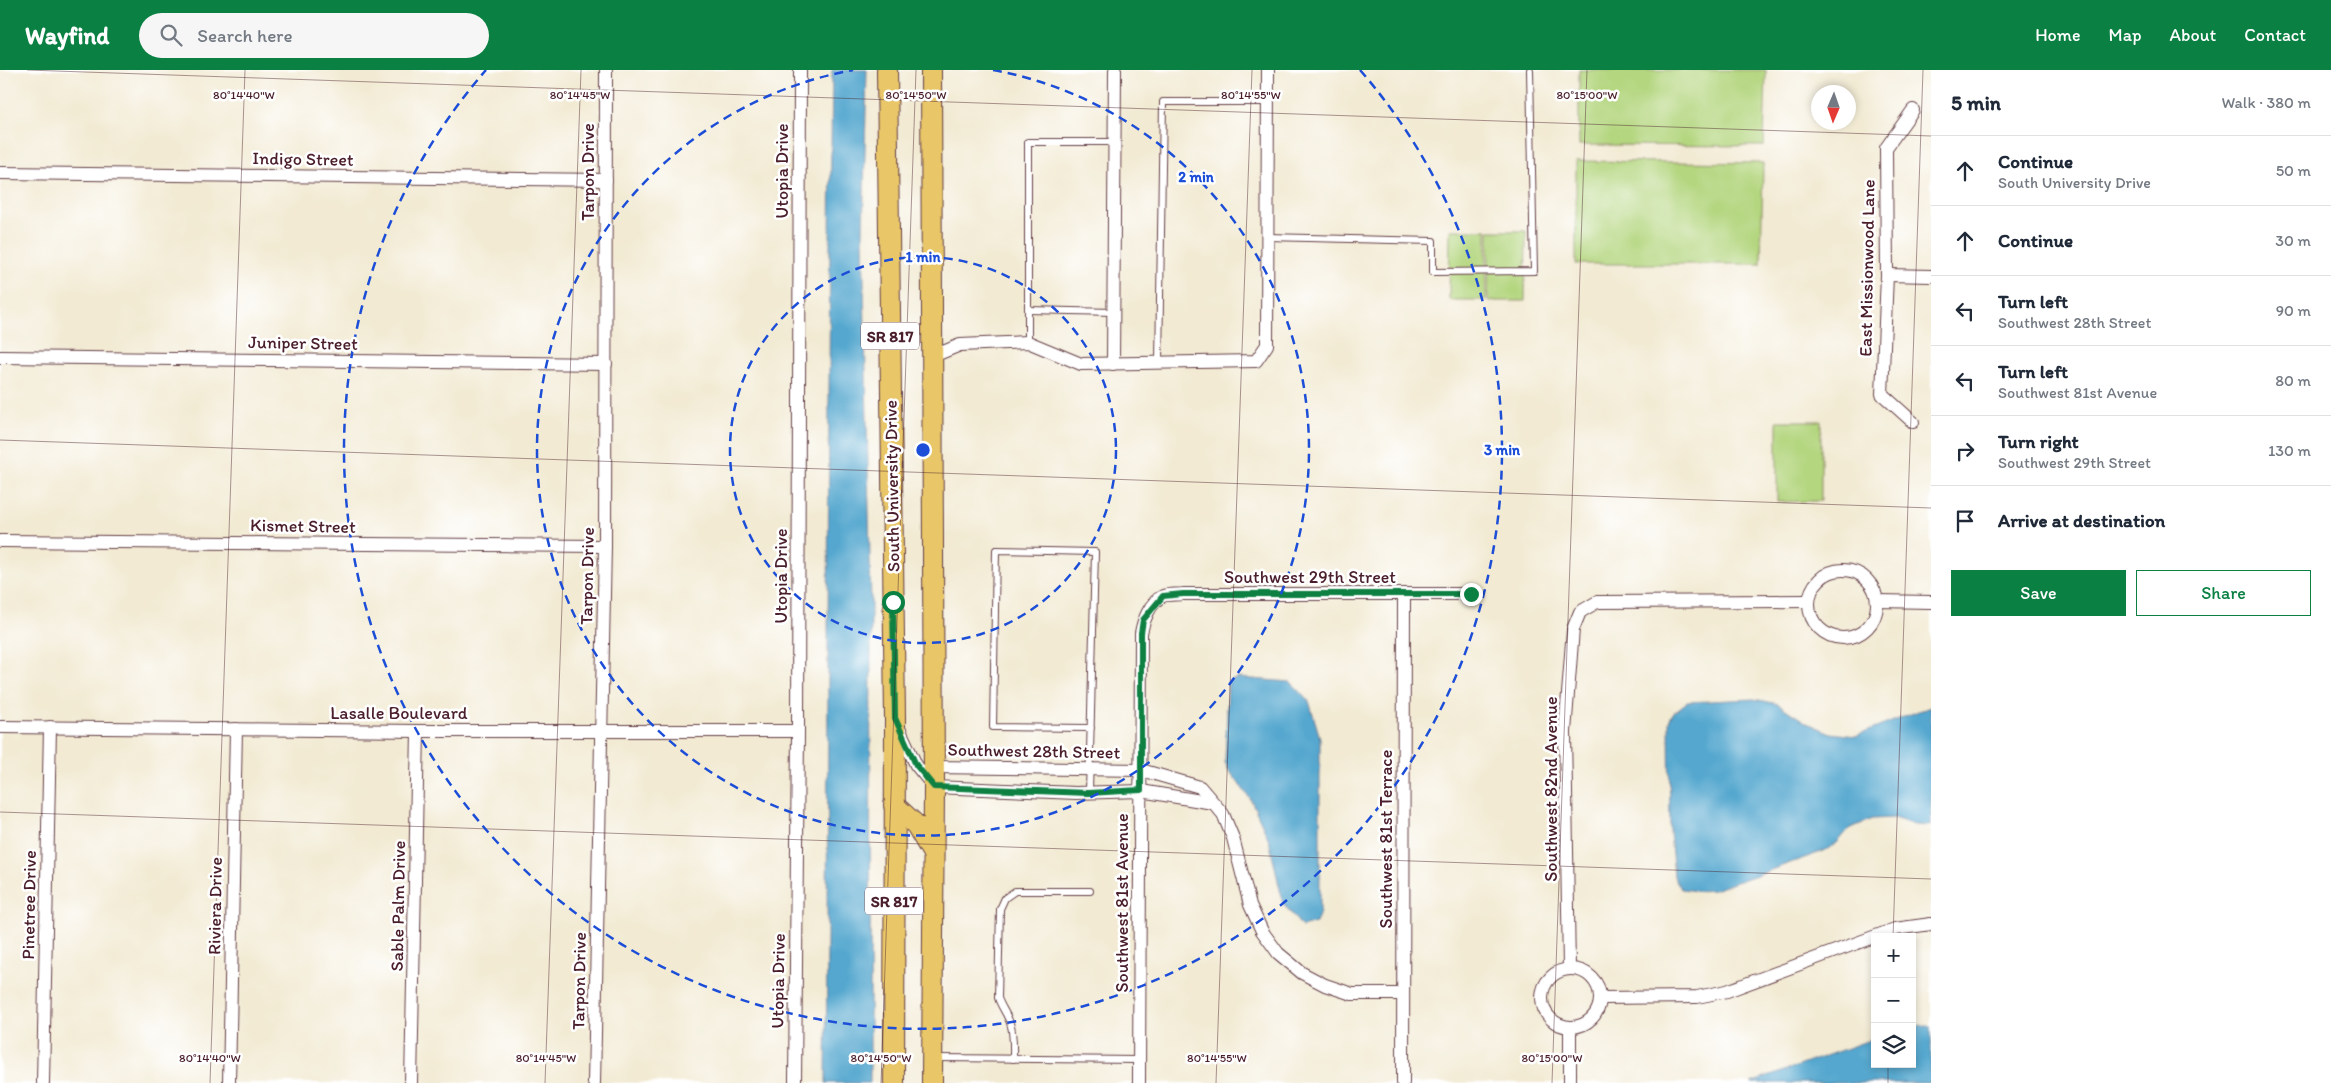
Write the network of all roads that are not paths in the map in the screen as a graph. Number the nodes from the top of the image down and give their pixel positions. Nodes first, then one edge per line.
1 (606, 70) edge
2 (800, 70) edge
3 (887, 70) edge
4 (931, 70) edge
5 (1115, 70) edge
6 (1268, 70) edge
7 (1530, 70) edge
8 (1268, 102) junction
9 (1913, 110) dead end
10 (1114, 142) junction
11 (0, 173) edge
12 (606, 180) junction
13 (1267, 237) junction
14 (1887, 275) junction
15 (1931, 276) edge
16 (1028, 310) junction
17 (1114, 312) junction
18 (1028, 342) junction
19 (931, 356) junction
20 (0, 357) edge
21 (606, 364) junction
22 (1113, 364) junction
23 (1159, 364) junction
24 (1913, 422) dead end
25 (0, 541) edge
26 (605, 546) junction
27 (1471, 594) dead end
28 (1404, 595) junction
29 (1809, 601) junction
30 (1877, 601) junction
31 (1931, 602) edge
32 (1152, 607) joint
33 (895, 718) junction
34 (0, 726) edge
35 (50, 727) junction
36 (1091, 728) junction
37 (236, 729) junction
38 (602, 730) junction
39 (418, 731) junction
40 (798, 731) junction
41 (933, 767) junction
42 (1089, 770) junction
43 (1141, 770) junction
44 (934, 787) junction
45 (1141, 790) junction
46 (1088, 793) junction
47 (1213, 804) junction
48 (894, 805) junction
49 (933, 854) junction
50 (1090, 891) dead end
51 (1931, 924) edge
52 (1569, 968) junction
53 (1403, 994) junction
54 (1601, 998) junction
55 (1570, 1027) junction
56 (932, 1058) junction
57 (1013, 1059) junction
58 (1139, 1060) junction
59 (43, 1083) edge
60 (229, 1083) edge
61 (411, 1083) edge
62 (594, 1083) edge
63 (794, 1083) edge
64 (894, 1083) edge
65 (932, 1083) edge
66 (1138, 1083) edge
67 (1403, 1083) edge
68 (1570, 1083) edge

1 - 12 street, Tarpon Drive
2 - 40 street, Utopia Drive
3 - 33 main road, South University Drive / SR 817
4 - 19 main road, SR 817
5 - 10 street
6 - 8 street
7 - 13 lane
8 - 13 street
8 - 23 lane
9 - 14 street, East Missionwood Lane
10 - 16 lane
10 - 17 street
11 - 12 street, Indigo Street
12 - 21 street, Tarpon Drive
13 - 23 street
14 - 15 street
14 - 24 street, East Missionwood Lane
16 - 17 lane
16 - 18 lane
17 - 22 street
18 - 19 street
18 - 22 street
19 - 41 main road, SR 817
20 - 21 street, Juniper Street
21 - 26 street, Tarpon Drive
22 - 23 street
25 - 26 street, Kismet Street
26 - 38 street, Tarpon Drive
27 - 28 street, Southwest 29th Street
28 - 32 street, Southwest 29th Street
28 - 53 street, Southwest 81st Terrace
29 - 30 street
29 - 30 street
29 - 52 street, Southwest 82nd Avenue
30 - 31 street
32 - 43 street, Southwest 81st Avenue
33 - 44 street
33 - 48 main road, South University Drive / SR 817
34 - 35 street, Lasalle Boulevard
35 - 37 street, Lasalle Boulevard
35 - 59 street, Pinetree Drive
36 - 36 lane
36 - 42 lane
37 - 39 street, Lasalle Boulevard
37 - 60 street, Riviera Drive
38 - 39 street, Lasalle Boulevard
38 - 40 street, Lasalle Boulevard
38 - 62 street, Tarpon Drive
39 - 61 street, Sable Palm Drive
40 - 63 street, Utopia Drive
41 - 42 street, Southwest 28th Street
41 - 44 main road, SR 817
42 - 43 street, Southwest 28th Street
42 - 46 lane
43 - 45 street, Southwest 81st Avenue
43 - 47 street, Southwest 28th Street
44 - 46 street
44 - 49 main road, SR 817
45 - 46 street
45 - 47 street
45 - 58 street, Southwest 81st Avenue
47 - 53 street, Southwest 28th Street
48 - 49 main road
48 - 64 main road, South University Drive / SR 817
49 - 56 main road, SR 817
50 - 57 lane
51 - 54 street
52 - 54 street
52 - 55 street
53 - 67 street, Southwest 81st Terrace
54 - 55 street
55 - 68 street
56 - 57 lane
56 - 65 main road, SR 817
57 - 58 lane
58 - 66 street, Southwest 81st Avenue

